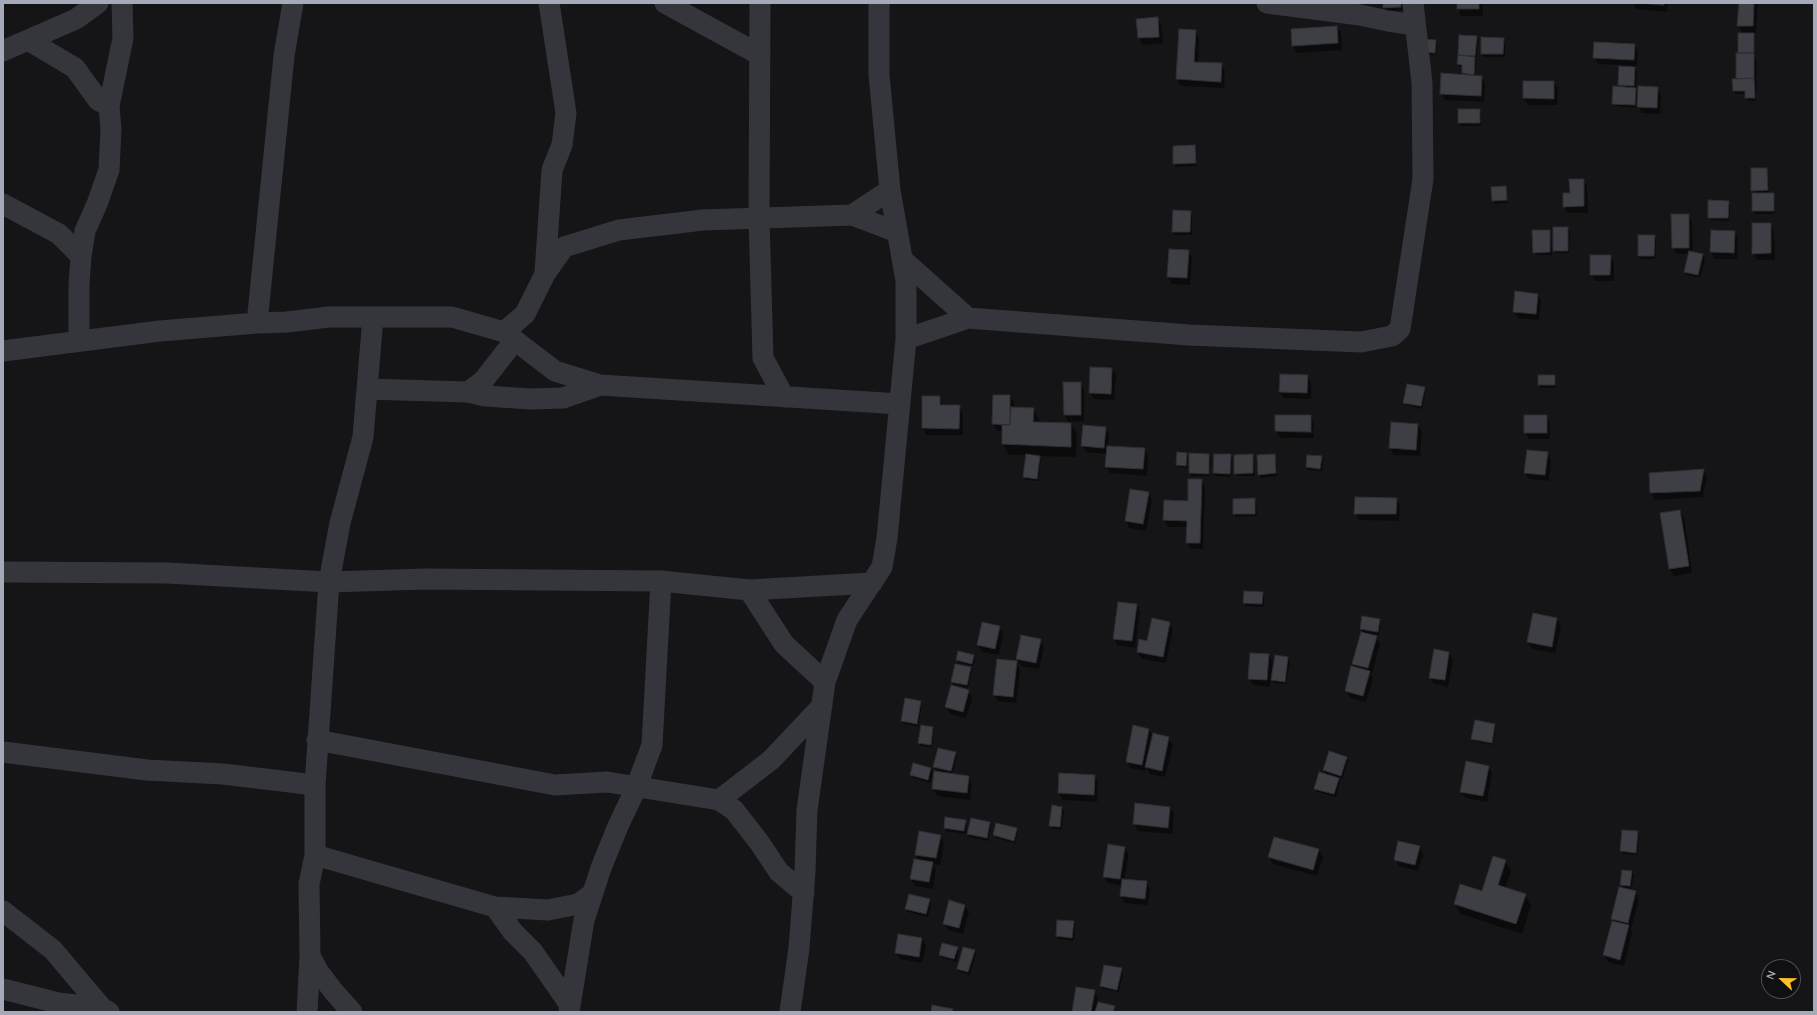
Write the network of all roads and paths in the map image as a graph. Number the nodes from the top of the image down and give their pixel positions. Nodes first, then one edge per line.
1 (98, 3) edge
2 (122, 3) edge
3 (293, 3) edge
4 (549, 3) edge
5 (665, 3) edge
6 (760, 3) edge
7 (879, 3) edge
8 (1267, 3) edge
9 (1413, 3) edge
10 (1415, 25) junction
11 (28, 40) junction
12 (3, 51) edge
13 (760, 55) junction
14 (109, 106) junction
15 (890, 190) junction
16 (3, 204) edge
17 (852, 215) junction
18 (759, 218) junction
19 (897, 232) junction
20 (81, 256) junction
21 (903, 260) junction
22 (545, 274) junction
23 (373, 317) junction
24 (968, 318) junction
25 (258, 323) junction
26 (509, 336) junction
27 (906, 339) junction
28 (79, 341) junction
29 (3, 351) edge
30 (763, 358) junction
31 (600, 385) junction
32 (367, 389) junction
33 (468, 392) junction
34 (747, 394) junction
35 (784, 397) junction
36 (900, 404) junction
37 (3, 572) edge
38 (662, 581) junction
39 (329, 582) junction
40 (872, 583) junction
41 (749, 590) junction
42 (825, 682) junction
43 (822, 706) junction
44 (317, 740) junction
45 (3, 752) edge
46 (315, 785) junction
47 (636, 788) junction
48 (719, 800) junction
49 (315, 855) junction
50 (804, 893) junction
51 (592, 894) junction
52 (495, 906) junction
53 (3, 911) edge
54 (310, 956) junction
55 (3, 989) edge
56 (570, 1008) edge
57 (106, 1010) edge
58 (307, 1012) edge
59 (352, 1012) edge
60 (790, 1012) edge

1 - 11 street
2 - 14 street
3 - 25 street
4 - 22 street
5 - 13 street
6 - 13 street
7 - 15 street
8 - 10 street
9 - 10 street
10 - 24 street
11 - 12 street
11 - 14 street
13 - 18 street
14 - 20 street
15 - 17 street
15 - 19 street
16 - 20 street
17 - 18 street
17 - 19 street
18 - 22 street
18 - 30 street
19 - 21 street
20 - 28 street
21 - 24 street
21 - 27 street
22 - 26 street
23 - 25 street
23 - 26 street
23 - 32 street
24 - 27 street
25 - 28 street
26 - 31 street
26 - 33 street
27 - 36 street
28 - 29 street
30 - 34 street
30 - 35 street
31 - 33 street
31 - 34 street
32 - 33 street
32 - 39 street
34 - 35 street
35 - 36 street
36 - 40 street
37 - 39 street
38 - 39 street
38 - 41 street
38 - 47 street
39 - 44 street
40 - 41 street
40 - 42 street
41 - 42 street
42 - 43 street
43 - 48 street
43 - 50 street
44 - 46 street
44 - 47 street
45 - 46 street
46 - 49 street
47 - 48 street
47 - 51 street
48 - 50 street
49 - 52 street
49 - 54 street
50 - 60 street
51 - 52 street
51 - 56 street
52 - 56 street
53 - 57 street
54 - 58 street
54 - 59 street
55 - 57 street

